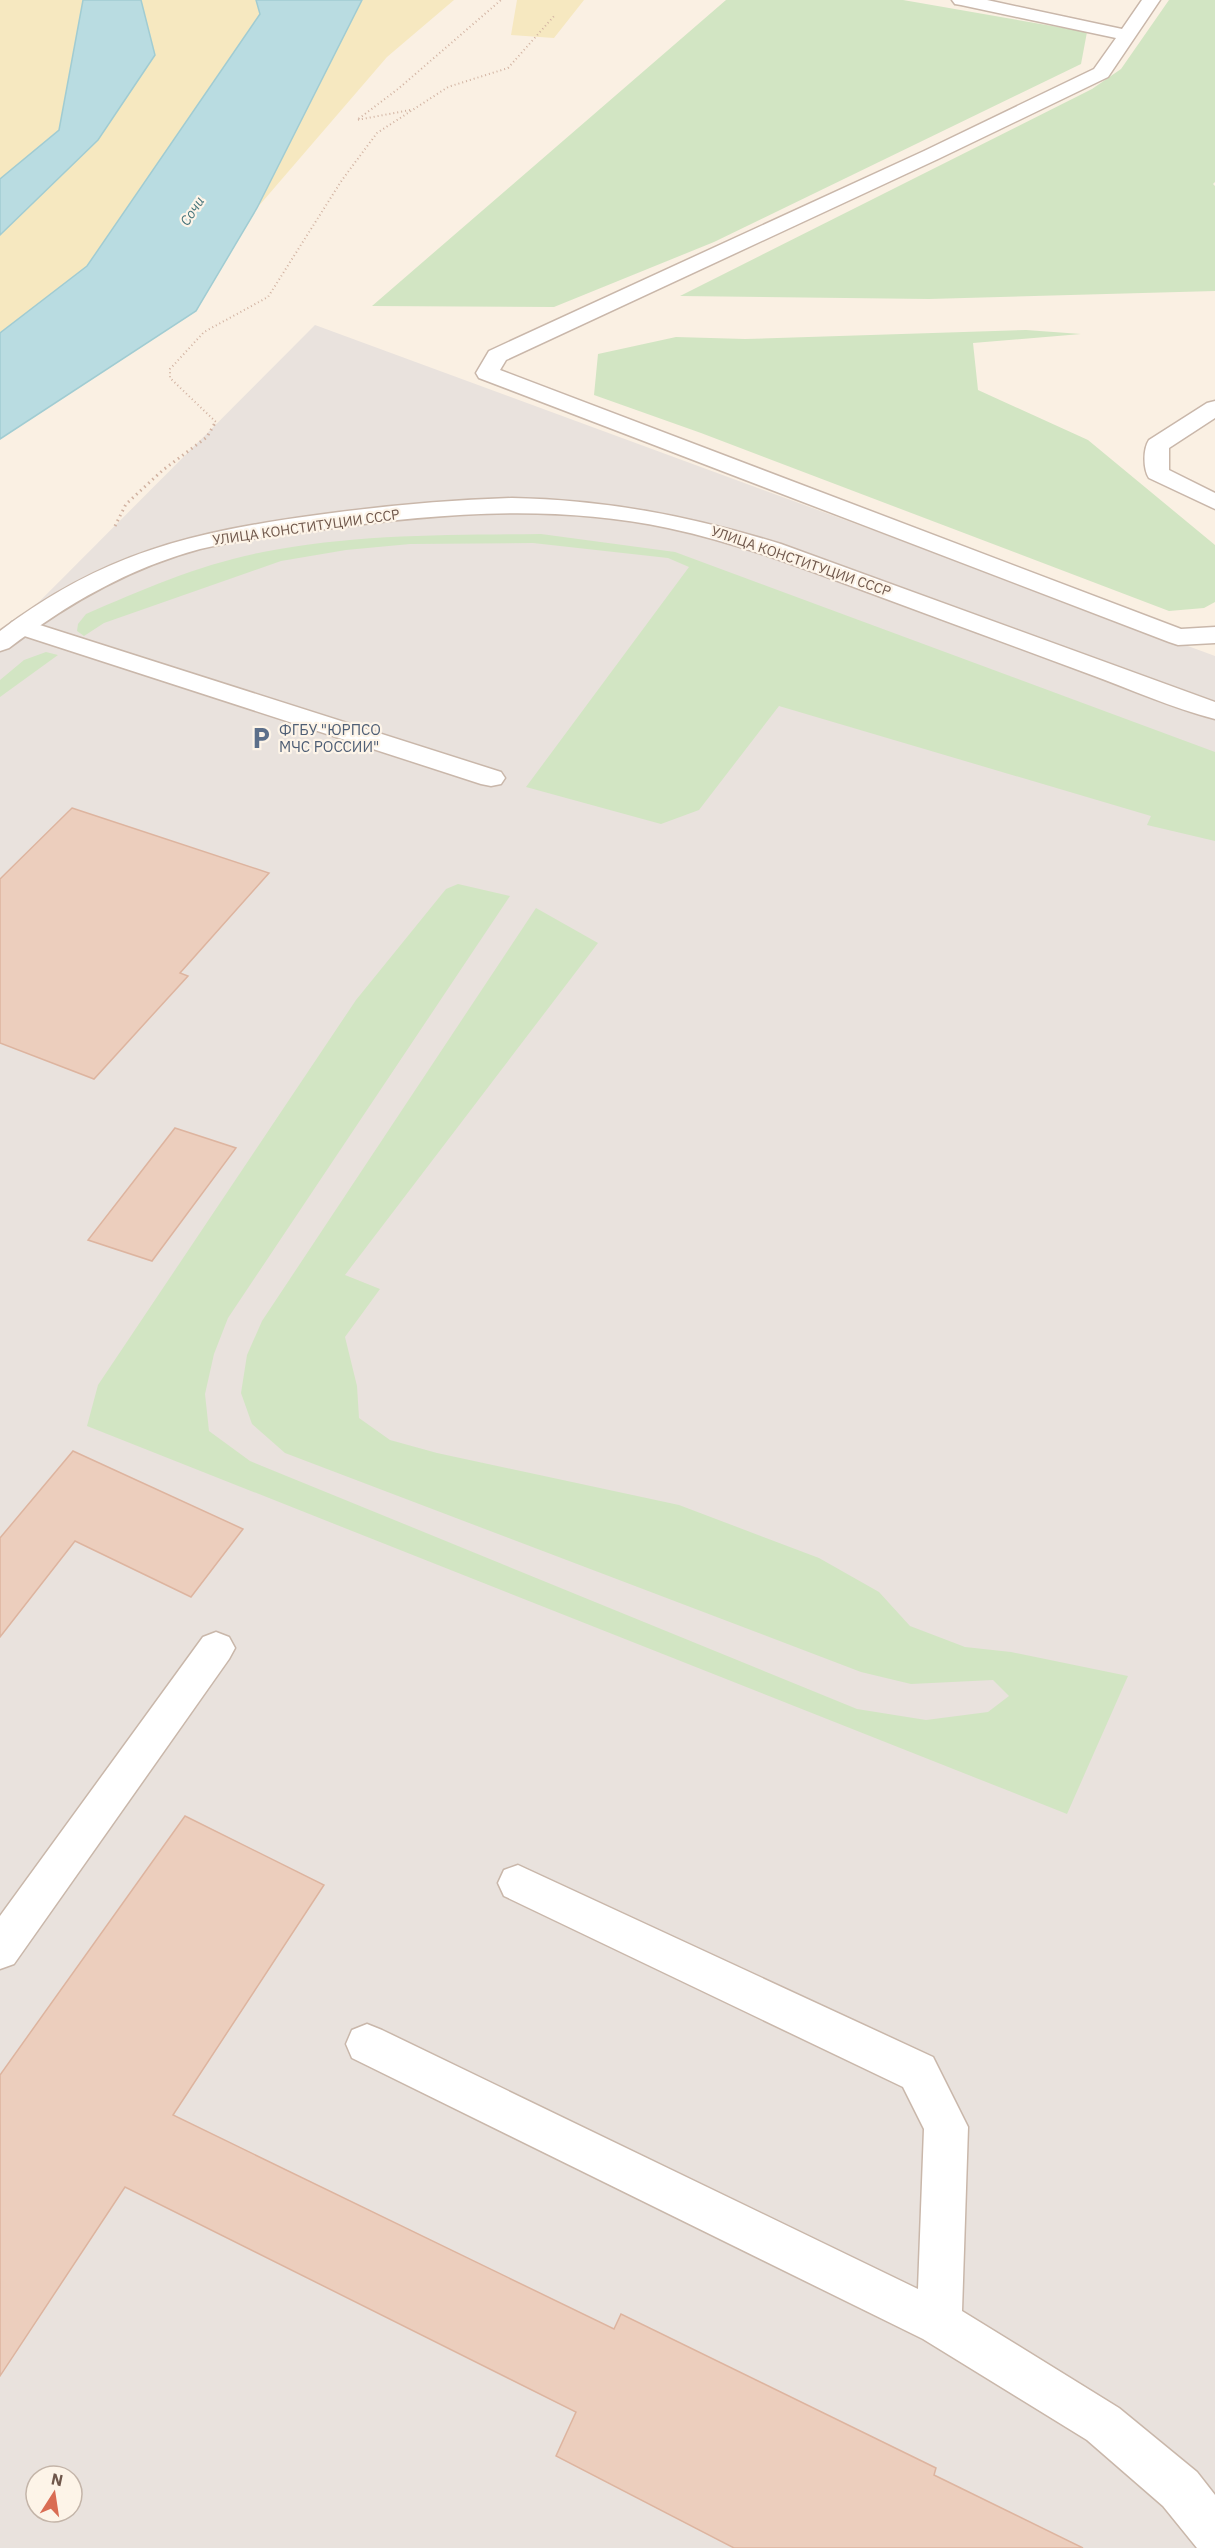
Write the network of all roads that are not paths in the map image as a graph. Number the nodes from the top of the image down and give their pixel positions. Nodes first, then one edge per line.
1 (962, 0) edge
2 (1151, 0) edge
3 (1127, 35) junction
4 (1215, 408) edge
5 (1215, 502) edge
6 (21, 627) junction
7 (1215, 635) edge
8 (0, 643) edge
9 (1215, 711) edge
10 (491, 778) dead end
11 (216, 1648) dead end
12 (518, 1883) dead end
13 (0, 1950) edge
14 (367, 2044) dead end
15 (939, 2323) junction
16 (1215, 2533) edge

1 - 3 street
2 - 3 street
3 - 7 street
4 - 5 street
6 - 8 street, УЛИЦА КОНСТИТУЦИИ СССР
6 - 9 street, УЛИЦА КОНСТИТУЦИИ СССР
6 - 10 street
11 - 13 street
12 - 15 street
14 - 15 street
15 - 16 street

